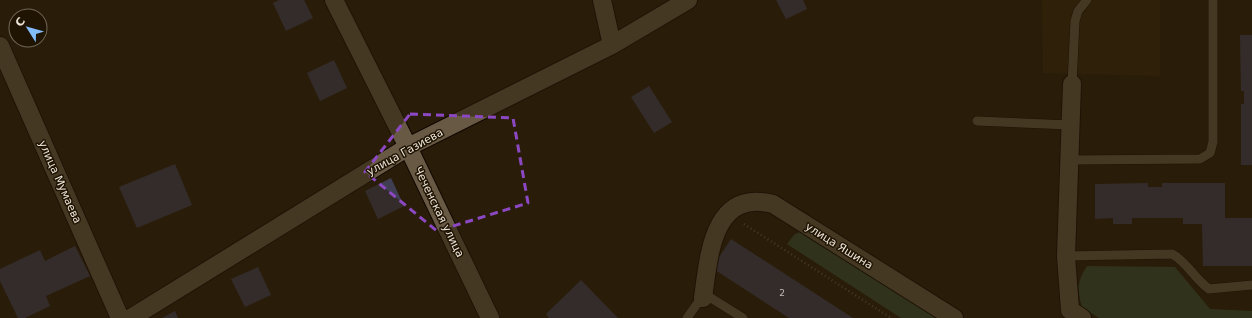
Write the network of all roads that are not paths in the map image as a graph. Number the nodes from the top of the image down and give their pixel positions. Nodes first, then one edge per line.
1 (334, 0) edge
2 (602, 0) edge
3 (688, 0) edge
4 (1087, 0) edge
5 (1213, 0) edge
6 (612, 45) junction
7 (0, 46) edge
8 (1072, 84) joint
9 (977, 121) dead end
10 (1070, 125) junction
11 (408, 147) junction
12 (1070, 160) junction
13 (1066, 256) junction
14 (1252, 285) edge
15 (703, 298) junction
16 (120, 318) edge
17 (131, 318) edge
18 (490, 318) edge
19 (688, 318) edge
20 (743, 318) edge
21 (954, 318) edge
22 (1082, 318) edge

1 - 11 street, Чеченская улица
2 - 6 street
3 - 6 street, улица Газиева
4 - 8 lane
5 - 12 lane
6 - 11 street, улица Газиева
7 - 16 street, улица Мумаева
8 - 10 street
9 - 10 lane
10 - 12 street
11 - 17 street, улица Газиева
11 - 18 street, Чеченская улица
12 - 13 street
13 - 14 lane
13 - 22 street
15 - 19 lane
15 - 20 lane
15 - 21 street, улица Яшина

